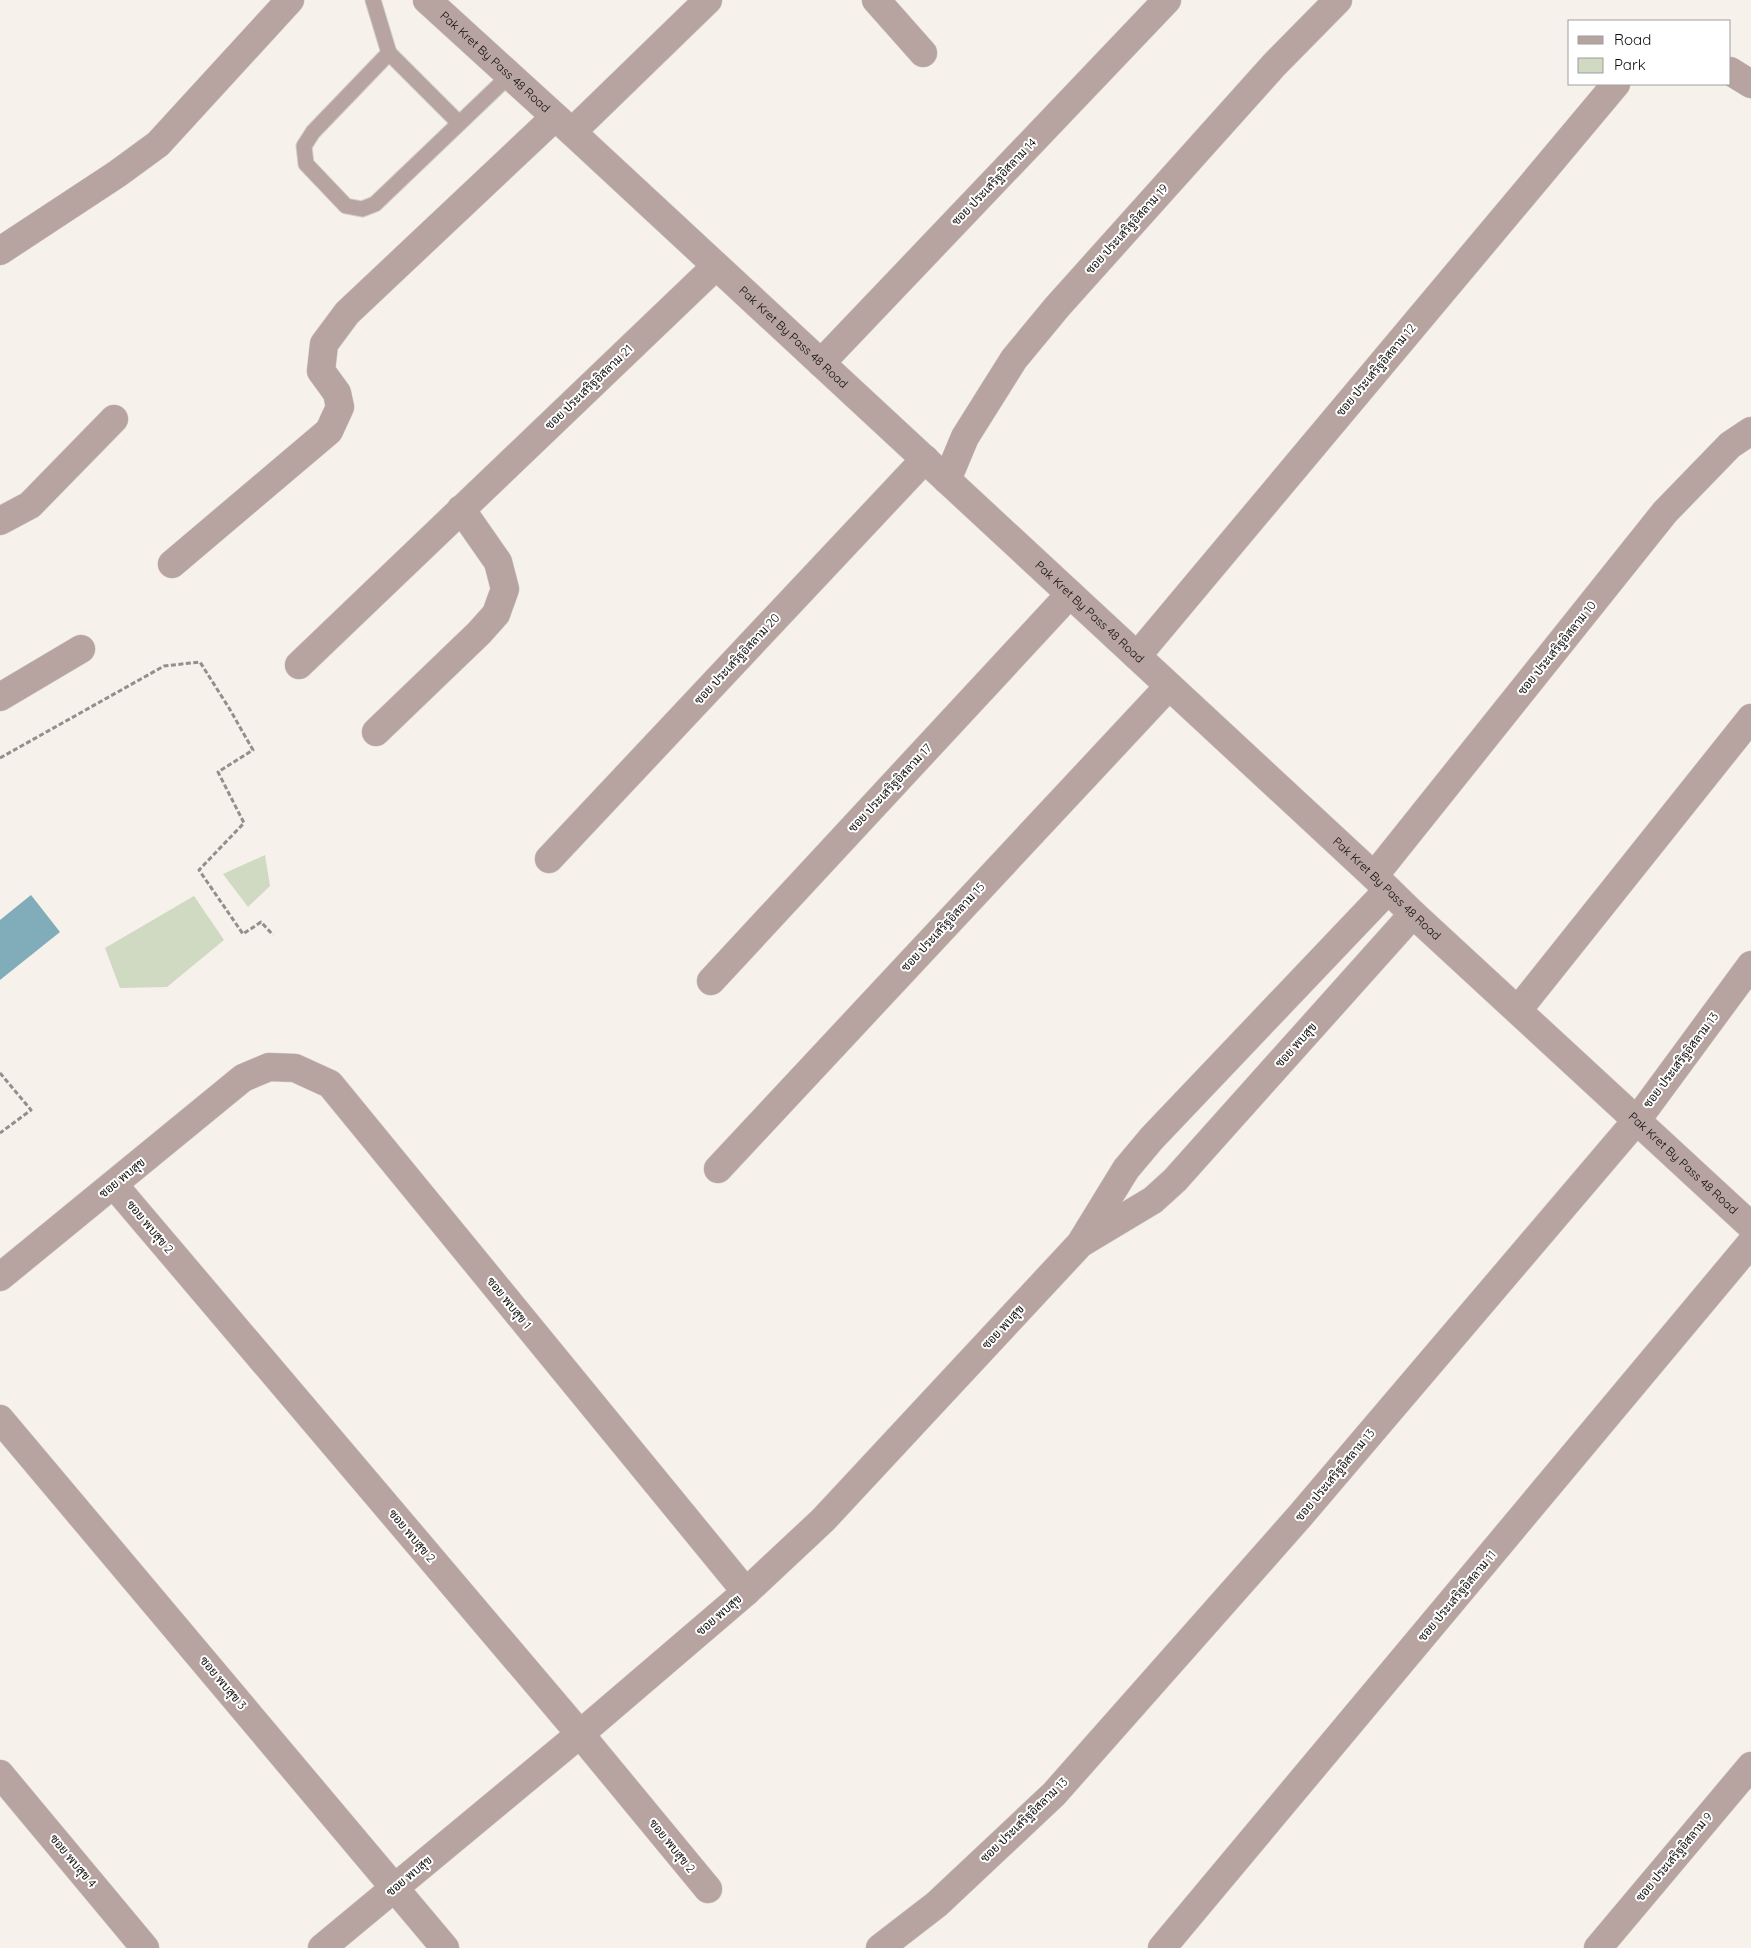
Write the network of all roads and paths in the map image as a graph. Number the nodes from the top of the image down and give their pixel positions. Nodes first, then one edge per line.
1 (290, 0) edge
2 (373, 0) edge
3 (708, 0) edge
4 (876, 0) edge
5 (1167, 0) edge
6 (1338, 0) edge
7 (432, 2) edge
8 (389, 53) junction
9 (923, 53) dead end
10 (1731, 72) edge
11 (510, 76) junction
12 (1751, 84) edge
13 (1615, 85) edge
14 (459, 123) junction
15 (564, 124) junction
16 (0, 251) edge
17 (716, 266) junction
18 (822, 363) junction
19 (114, 419) dead end
20 (1751, 431) edge
21 (925, 459) junction
22 (947, 480) junction
23 (461, 509) junction
24 (0, 521) edge
25 (172, 564) dead end
26 (1070, 594) junction
27 (81, 649) dead end
28 (1137, 656) junction
29 (299, 665) dead end
30 (1169, 686) junction
31 (0, 697) edge
32 (1751, 718) edge
33 (376, 732) dead end
34 (0, 758) edge
35 (549, 859) dead end
36 (1381, 883) junction
37 (1413, 914) junction
38 (273, 935) dead end
39 (1751, 965) edge
40 (711, 981) dead end
41 (1518, 1010) junction
42 (0, 1073) edge
43 (244, 1078) joint
44 (1636, 1120) junction
45 (0, 1133) edge
46 (718, 1169) dead end
47 (114, 1185) junction
48 (1751, 1226) edge
49 (1751, 1243) edge
50 (1080, 1244) junction
51 (0, 1277) edge
52 (0, 1419) edge
53 (746, 1592) junction
54 (580, 1734) junction
55 (1751, 1766) edge
56 (0, 1774) edge
57 (395, 1887) junction
58 (708, 1889) dead end
59 (145, 1948) edge
60 (322, 1948) edge
61 (445, 1948) edge
62 (880, 1948) edge
63 (1162, 1948) edge
64 (1598, 1948) edge

1 - 16 street
2 - 8 lane
3 - 15 street
4 - 9 street
5 - 18 street, ซอย ประเสริฐอิสลาม 14
6 - 22 street, ซอย ประเสริฐอิสลาม 19
7 - 11 street, Pak Kret By Pass 48 Road
8 - 14 lane
8 - 14 lane
10 - 12 street
11 - 14 lane
11 - 15 street, Pak Kret By Pass 48 Road
13 - 28 street, ซอย ประเสริฐอิสลาม 12
15 - 17 street, Pak Kret By Pass 48 Road
15 - 25 street
17 - 18 street, Pak Kret By Pass 48 Road
17 - 23 street, ซอย ประเสริฐอิสลาม 21
18 - 21 street, Pak Kret By Pass 48 Road
19 - 24 street
20 - 36 street, ซอย ประเสริฐอิสลาม 10
21 - 22 street, Pak Kret By Pass 48 Road
21 - 35 street, ซอย ประเสริฐอิสลาม 20
22 - 26 street, Pak Kret By Pass 48 Road
23 - 29 street, ซอย ประเสริฐอิสลาม 21
23 - 33 street
26 - 28 street, Pak Kret By Pass 48 Road
26 - 40 street, ซอย ประเสริฐอิสลาม 17
27 - 31 street
28 - 30 street, Pak Kret By Pass 48 Road
30 - 36 street, Pak Kret By Pass 48 Road
30 - 46 street, ซอย ประเสริฐอิสลาม 15
32 - 41 street
34 - 38 path
36 - 37 street, Pak Kret By Pass 48 Road
36 - 50 street, ซอย พบสุข
37 - 41 street, Pak Kret By Pass 48 Road
37 - 50 street, ซอย พบสุข
39 - 44 street, ซอย ประเสริฐอิสลาม 13
41 - 44 street, Pak Kret By Pass 48 Road
42 - 45 path
43 - 47 street, ซอย พบสุข
43 - 53 street, ซอย พบสุข 1
44 - 48 street, Pak Kret By Pass 48 Road
44 - 62 street, ซอย ประเสริฐอิสลาม 13
47 - 51 street, ซอย พบสุข
47 - 54 street, ซอย พบสุข 2
49 - 63 street, ซอย ประเสริฐอิสลาม 11
50 - 53 street, ซอย พบสุข
52 - 57 street, ซอย พบสุข 3
53 - 54 street, ซอย พบสุข
54 - 57 street, ซอย พบสุข
54 - 58 street, ซอย พบสุข 2
55 - 64 street, ซอย ประเสริฐอิสลาม 9
56 - 59 street, ซอย พบสุข 4
57 - 60 street, ซอย พบสุข
57 - 61 street, ซอย พบสุข 3

